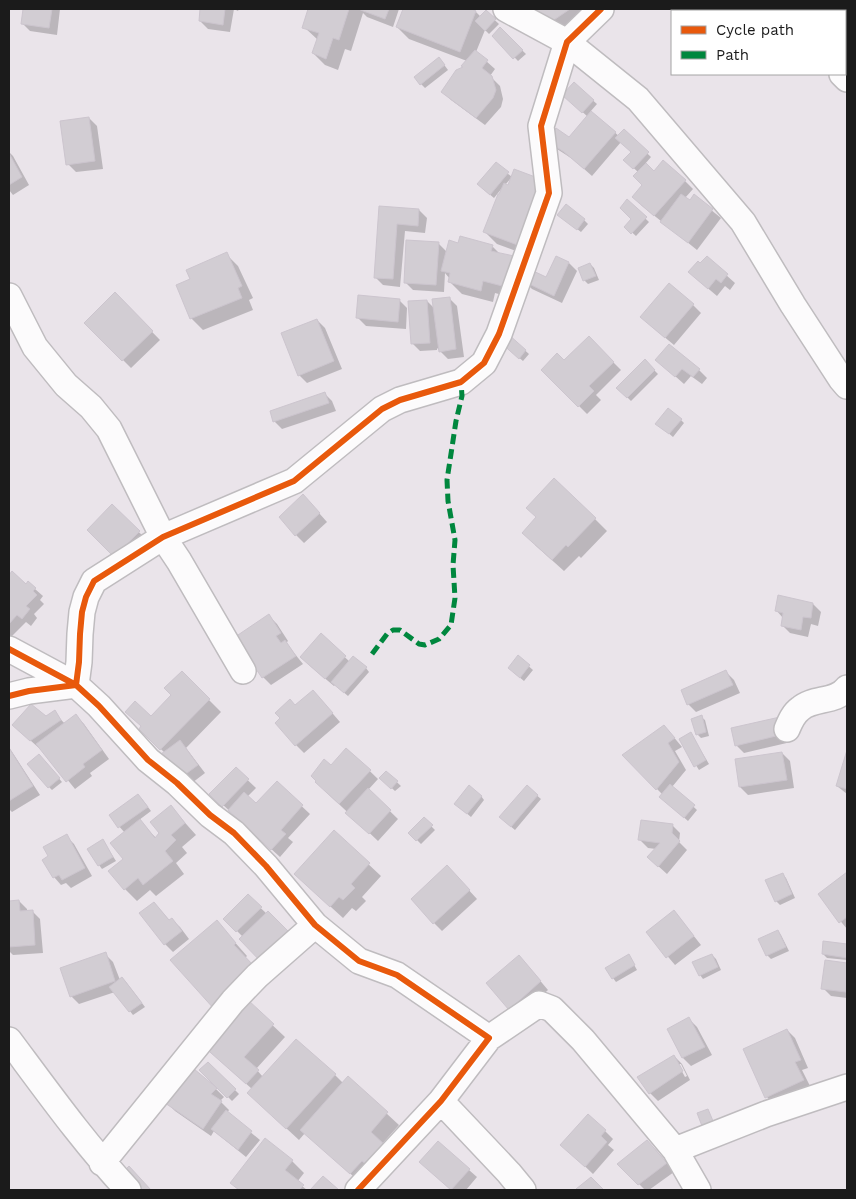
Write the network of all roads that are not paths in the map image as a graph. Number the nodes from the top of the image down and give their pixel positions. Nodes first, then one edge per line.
1 (506, 9) edge
2 (601, 9) edge
3 (566, 42) junction
4 (9, 296) edge
5 (847, 386) edge
6 (164, 537) junction
7 (9, 649) edge
8 (243, 671) dead end
9 (76, 685) junction
10 (847, 688) edge
11 (9, 696) edge
12 (787, 729) dead end
13 (315, 925) junction
14 (489, 1038) junction
15 (9, 1040) edge
16 (847, 1087) edge
17 (440, 1101) junction
18 (675, 1150) junction
19 (102, 1163) junction
20 (128, 1190) edge
21 (358, 1190) edge
22 (523, 1190) edge
23 (698, 1190) edge

1 - 3 street
2 - 3 street
3 - 5 street
3 - 6 street
4 - 6 street
6 - 8 street
6 - 9 street
7 - 9 street
9 - 11 street
9 - 13 street
10 - 12 street
13 - 14 street
13 - 19 street
14 - 17 street
14 - 18 street
15 - 19 street
16 - 18 street
17 - 21 street
17 - 22 street
18 - 23 street
19 - 20 street

